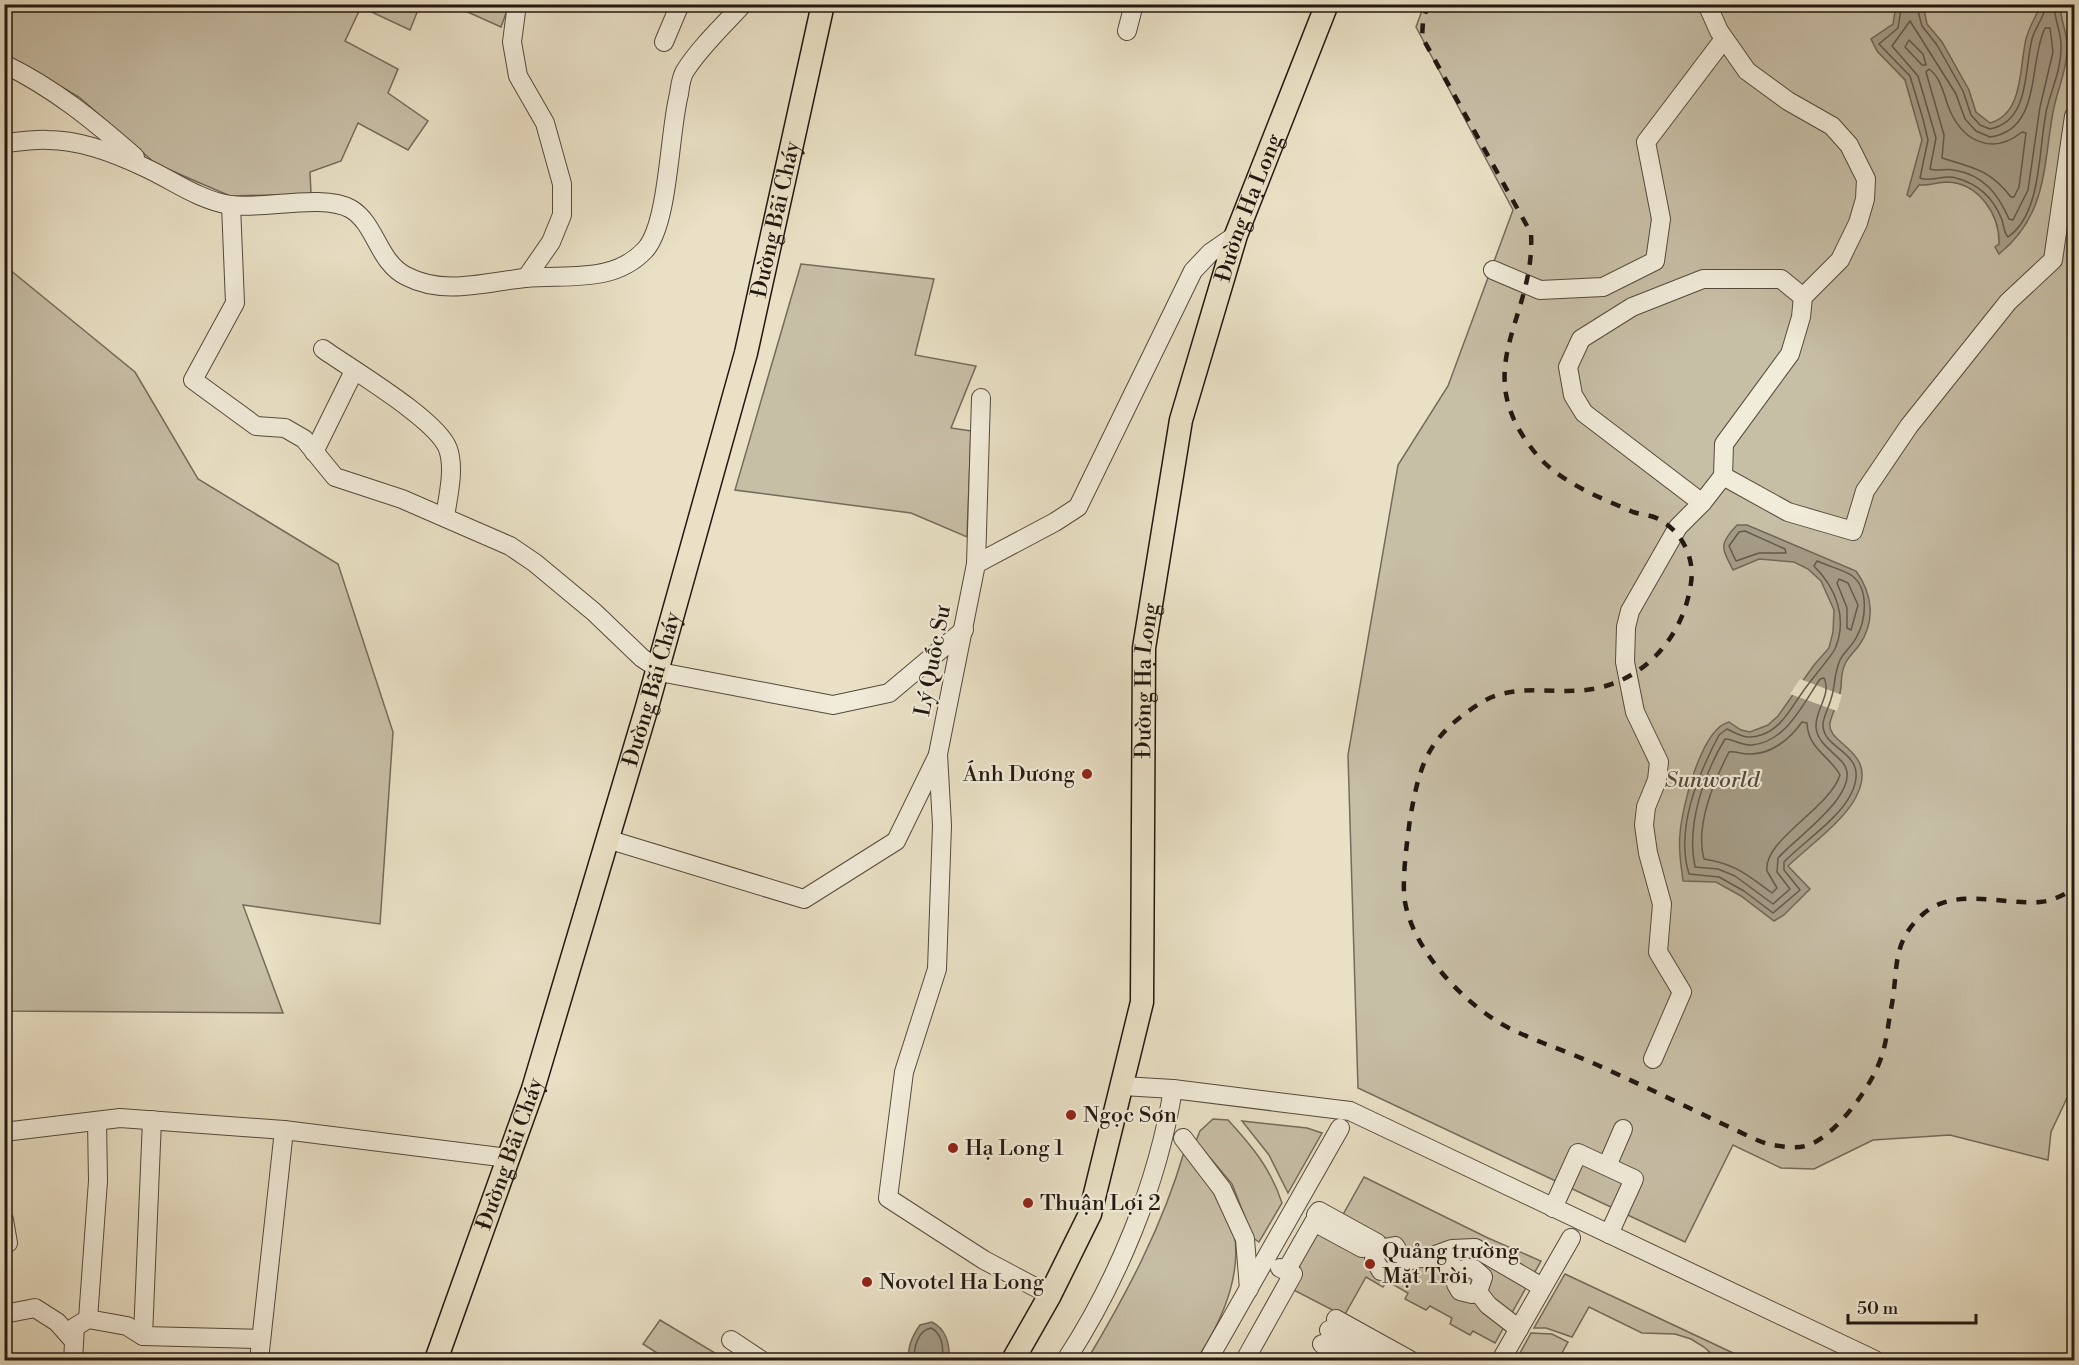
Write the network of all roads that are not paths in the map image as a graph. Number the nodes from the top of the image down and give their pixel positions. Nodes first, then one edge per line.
1 (517, 4) edge
2 (680, 4) edge
3 (742, 4) edge
4 (823, 4) edge
5 (1134, 4) edge
6 (1327, 4) edge
7 (1707, 4) edge
8 (1127, 31) dead end
9 (1724, 39) junction
10 (664, 42) dead end
11 (4, 64) edge
12 (2074, 116) edge
13 (4, 143) edge
14 (147, 168) junction
15 (231, 205) junction
16 (1236, 235) junction
17 (1493, 270) dead end
18 (526, 278) junction
19 (1803, 297) junction
20 (323, 349) dead end
21 (354, 371) junction
22 (981, 398) dead end
23 (314, 452) junction
24 (1724, 476) junction
25 (1702, 503) junction
26 (445, 517) junction
27 (976, 564) junction
28 (964, 630) junction
29 (657, 668) junction
30 (938, 754) junction
31 (607, 839) junction
32 (1653, 1059) dead end
33 (1123, 1086) junction
34 (1173, 1089) junction
35 (97, 1120) junction
36 (152, 1120) junction
37 (1340, 1128) dead end
38 (1623, 1129) dead end
39 (284, 1130) junction
40 (4, 1132) edge
41 (1183, 1137) dead end
42 (508, 1158) junction
43 (1607, 1166) junction
44 (1553, 1208) junction
45 (4, 1220) edge
46 (1609, 1234) junction
47 (1571, 1238) dead end
48 (8, 1243) dead end
49 (1430, 1257) junction
50 (1264, 1262) junction
51 (1286, 1271) junction
52 (1542, 1287) junction
53 (1249, 1289) junction
54 (1050, 1295) junction
55 (4, 1314) edge
56 (1233, 1317) junction
57 (88, 1319) junction
58 (1519, 1329) junction
59 (1261, 1331) junction
60 (1329, 1331) junction
61 (143, 1336) junction
62 (261, 1339) junction
63 (73, 1340) junction
64 (731, 1340) dead end
65 (1213, 1359) edge
66 (73, 1360) edge
67 (259, 1360) edge
68 (436, 1360) edge
69 (761, 1360) edge
70 (1013, 1360) edge
71 (1066, 1360) edge
72 (1245, 1360) edge
73 (1352, 1360) edge
74 (1383, 1360) edge
75 (1410, 1360) edge
76 (1501, 1360) edge
77 (1875, 1360) edge

1 - 18 street
2 - 10 street
3 - 18 street
4 - 29 main road, Đường Bãi Cháy
5 - 8 street
6 - 16 main road, Đường Hạ Long
7 - 9 street
9 - 17 street
9 - 19 street
11 - 14 street
12 - 24 street
13 - 14 street
14 - 15 street
15 - 18 street
15 - 23 street
16 - 27 street
16 - 33 main road, Đường Hạ Long
19 - 24 street
19 - 25 street
20 - 21 street
21 - 23 street
21 - 26 street
22 - 27 street, Lý Quốc Sư
23 - 26 street
24 - 25 street
25 - 32 street
26 - 29 street
27 - 28 street, Lý Quốc Sư
28 - 29 street
28 - 30 street, Lý Quốc Sư
29 - 31 main road, Đường Bãi Cháy
30 - 31 street
30 - 54 street, Lý Quốc Sư
31 - 42 main road, Đường Bãi Cháy
33 - 34 street
33 - 54 main road, Đường Hạ Long
34 - 44 street
34 - 71 street
35 - 36 street
35 - 40 street
35 - 57 street
36 - 39 street
36 - 61 street
37 - 50 street
38 - 43 street
39 - 42 street
39 - 62 street
41 - 53 street
42 - 68 main road, Đường Bãi Cháy
43 - 44 street
43 - 46 street
44 - 46 street
45 - 48 street
46 - 77 street
47 - 52 street
49 - 51 street
49 - 52 street
49 - 58 street
50 - 51 street
50 - 53 street
51 - 59 street
52 - 58 street
53 - 56 street
54 - 70 main road, Đường Hạ Long
55 - 63 street
56 - 59 street
56 - 65 street
57 - 61 street
57 - 63 street
58 - 76 street
59 - 72 street
60 - 73 street
60 - 74 street
60 - 75 street
61 - 62 street
62 - 67 street
63 - 66 street
64 - 69 street

